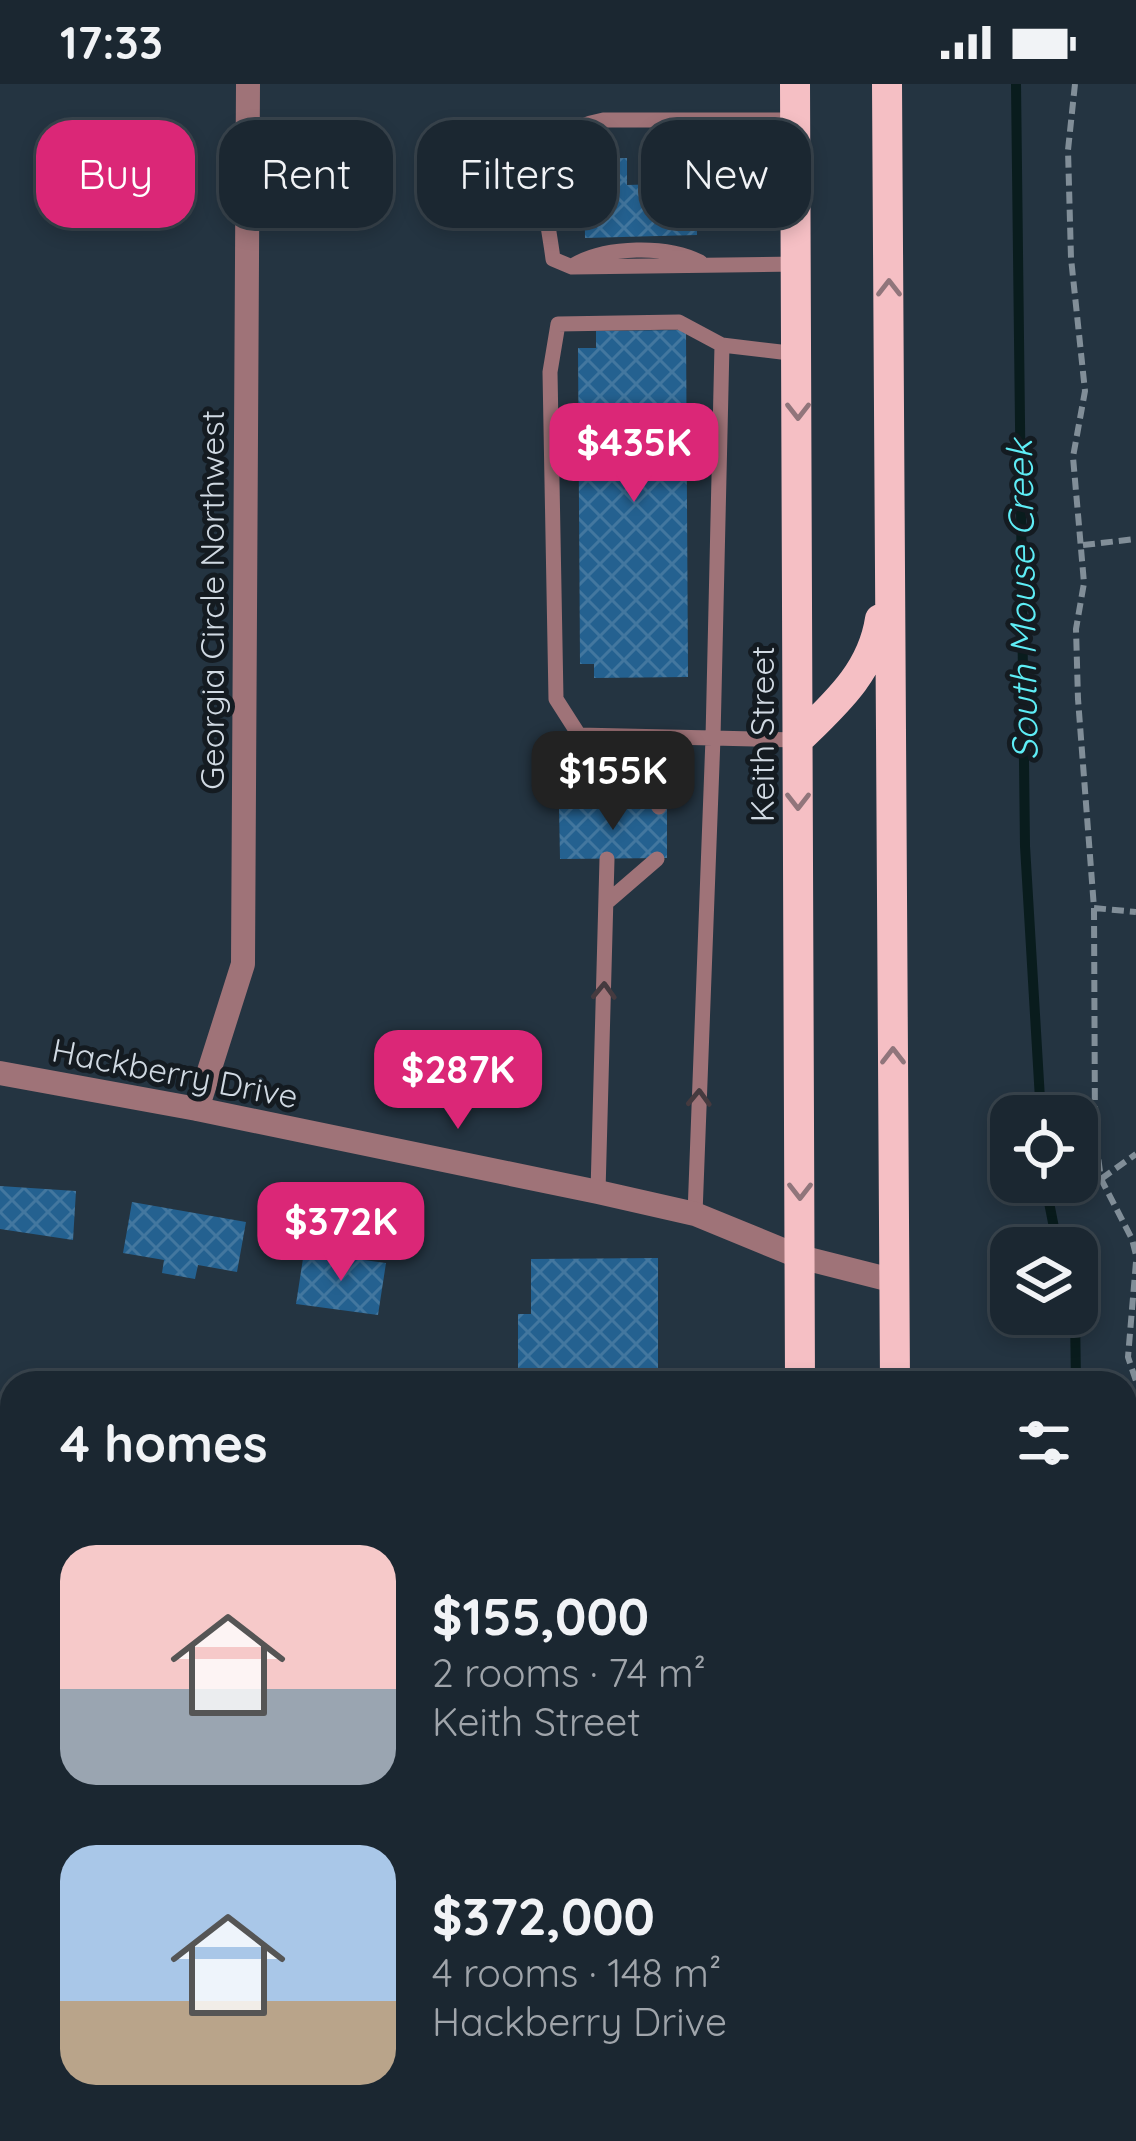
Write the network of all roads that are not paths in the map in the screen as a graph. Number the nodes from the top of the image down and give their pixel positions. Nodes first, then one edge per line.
1 (248, 84) edge
2 (795, 84) edge
3 (887, 84) edge
4 (641, 120) edge
5 (795, 120) edge
6 (797, 228) edge
7 (798, 264) junction
8 (722, 345) junction
9 (798, 354) junction
10 (890, 544) junction
11 (608, 736) junction
12 (713, 738) junction
13 (798, 740) junction
14 (608, 770) junction
15 (608, 807) dead end
16 (659, 807) dead end
17 (608, 859) dead end
18 (657, 859) dead end
19 (606, 903) junction
20 (0, 1073) edge
21 (197, 1109) junction
22 (598, 1192) junction
23 (695, 1214) junction
24 (800, 1257) junction
25 (895, 1281) junction
26 (800, 1371) edge
27 (895, 1371) edge

1 - 21 street, Georgia Circle Northwest
2 - 5 main road, Keith Street
10 -> 3 main road
4 - 7 lane
6 - 7 main road, Keith Street
7 - 9 main road, Keith Street
8 - 9 lane
8 - 11 lane
8 - 12 lane
9 -> 13 main road, Keith Street
10 - 13 main road
25 -> 10 main road
11 - 12 lane
11 - 14 lane
12 - 13 lane
23 -> 12 lane
13 -> 24 main road, Keith Street
14 - 15 lane
14 - 16 lane
17 - 19 lane
18 - 19 lane
22 -> 19 lane
20 - 21 street, Hackberry Drive
21 - 22 street, Hackberry Drive
22 - 23 street, Hackberry Drive
23 - 24 street, Hackberry Drive
24 - 25 street, Hackberry Drive
24 - 26 main road, Keith Street
25 - 27 main road

